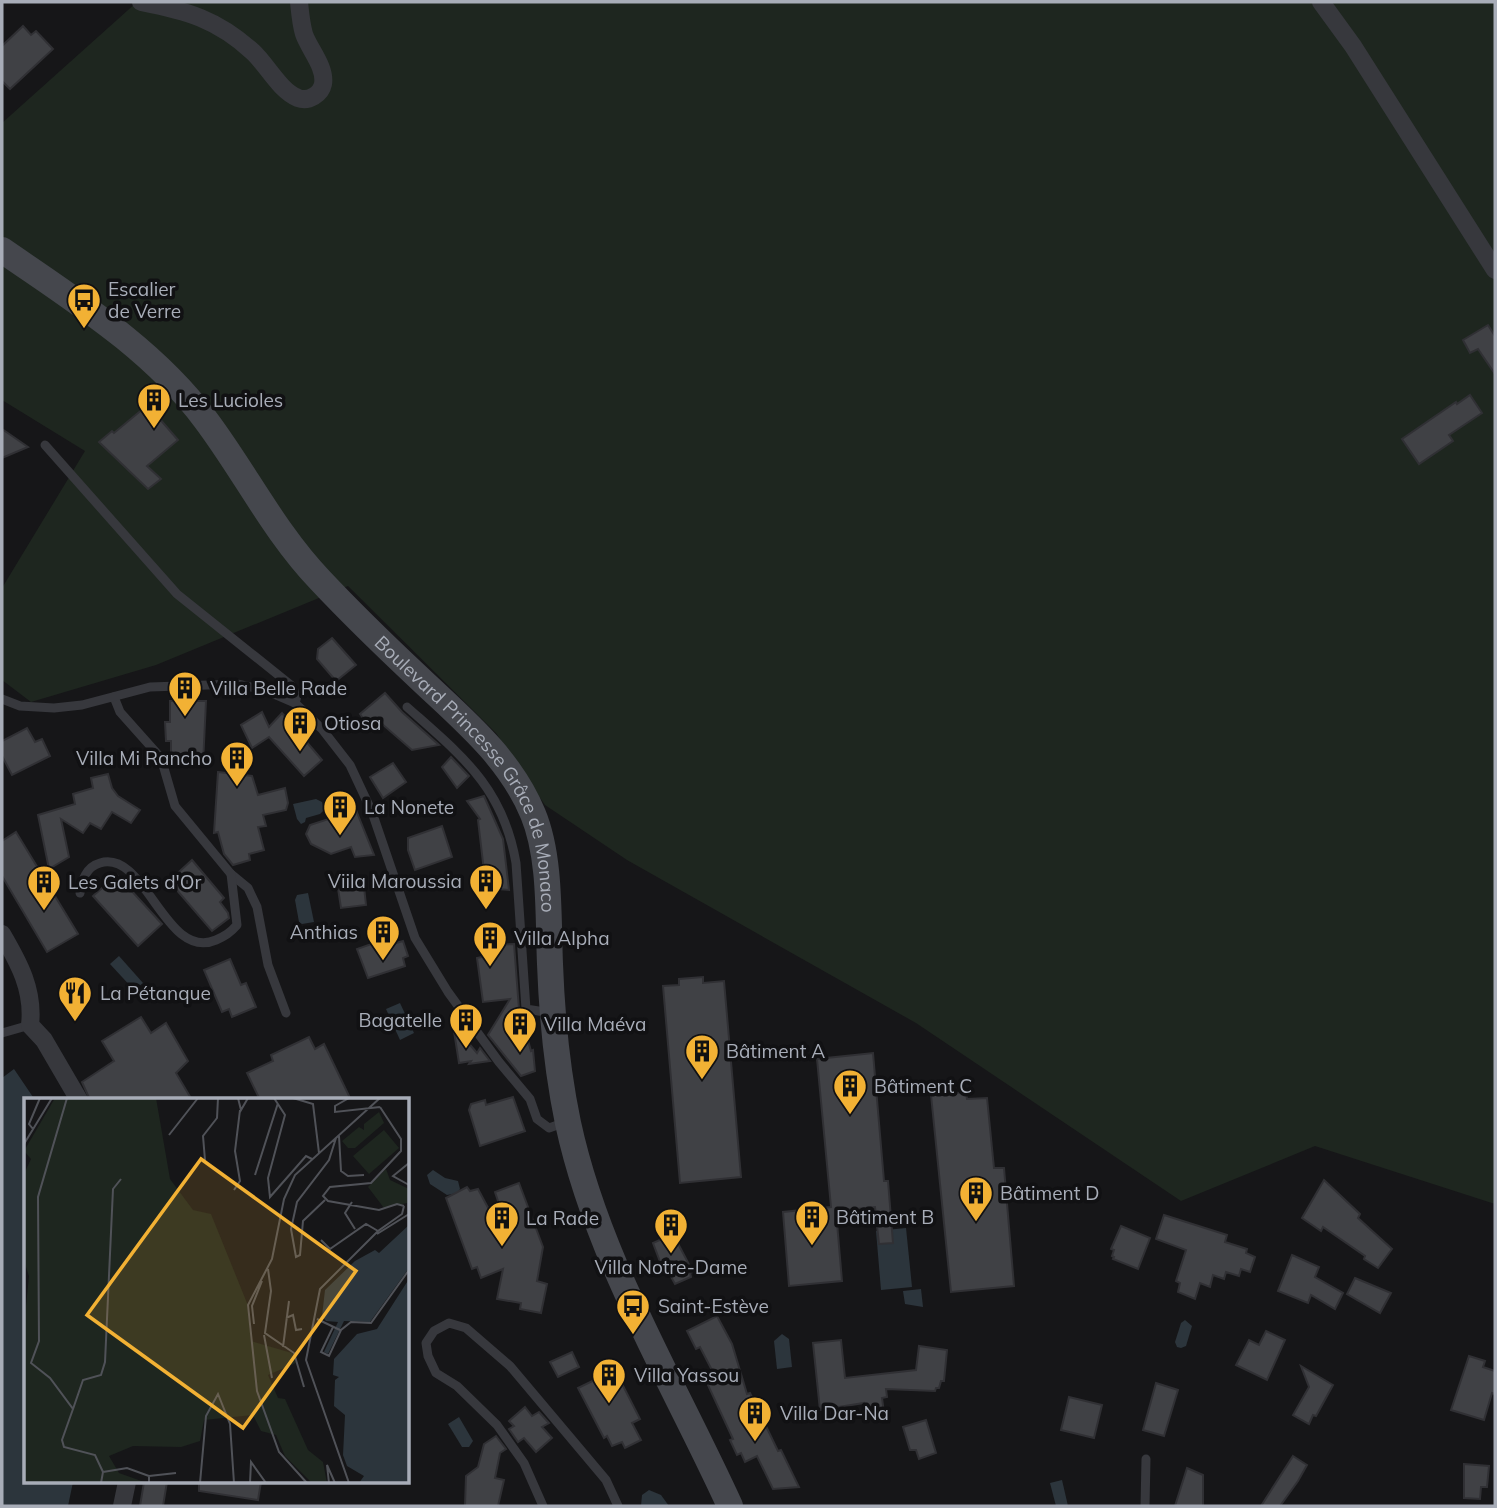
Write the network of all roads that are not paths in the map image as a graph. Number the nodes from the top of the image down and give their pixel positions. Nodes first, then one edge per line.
1 (141, 2) edge
2 (299, 2) edge
3 (1321, 2) edge
4 (2, 250) edge
5 (1495, 270) edge
6 (45, 445) dead end
7 (114, 697) junction
8 (2, 699) edge
9 (295, 703) junction
10 (407, 707) dead end
11 (231, 874) junction
12 (79, 893) dead end
13 (2, 934) edge
14 (286, 1013) dead end
15 (552, 1013) junction
16 (30, 1025) junction
17 (2, 1033) edge
18 (78, 1098) edge
19 (568, 1122) junction
20 (1146, 1459) dead end
21 (127, 1484) edge
22 (122, 1506) edge
23 (542, 1506) edge
24 (618, 1506) edge
25 (730, 1506) edge
26 (1145, 1506) edge

1 - 2 street
3 - 5 street
4 - 15 main road, Boulevard Princesse Grâce de Monaco
6 - 9 lane
7 - 8 lane
7 - 9 lane
7 - 11 lane
9 - 19 lane
10 - 15 lane
11 - 12 lane
11 - 14 lane
13 - 16 street
15 - 19 main road, Boulevard Princesse Grâce de Monaco
16 - 17 lane
16 - 18 street
19 - 25 main road, Boulevard Princesse Grâce de Monaco
20 - 26 lane
21 - 22 street
23 - 24 lane

